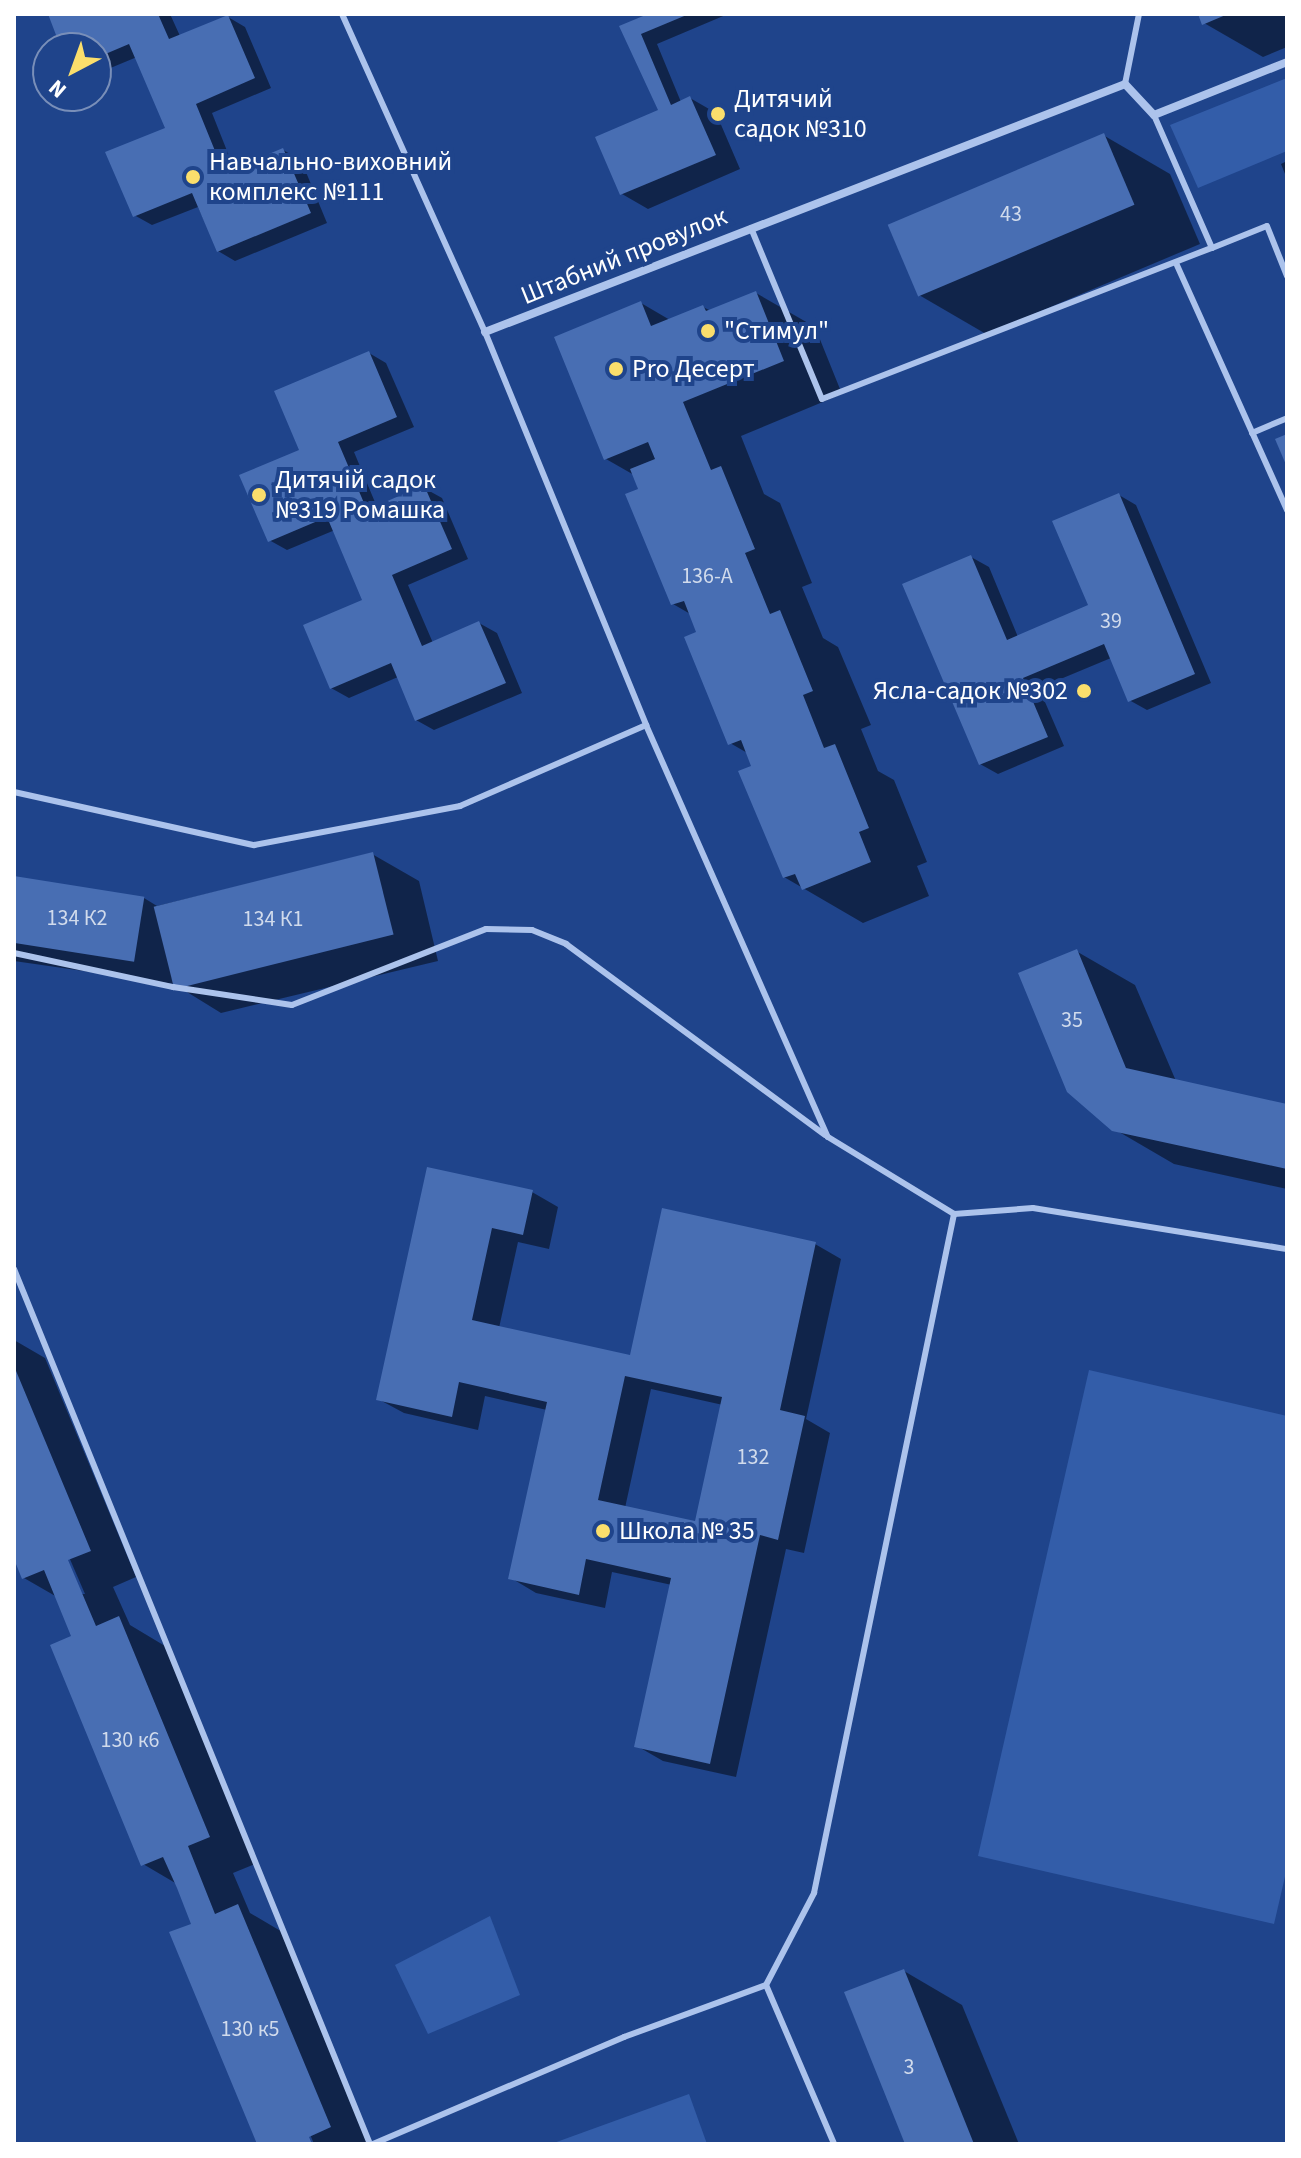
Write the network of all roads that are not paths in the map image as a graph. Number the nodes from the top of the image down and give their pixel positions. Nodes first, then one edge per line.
1 (342, 14) edge
2 (1139, 14) edge
3 (1287, 62) edge
4 (1125, 84) junction
5 (1154, 115) junction
6 (751, 227) junction
7 (1212, 248) junction
8 (1176, 263) junction
9 (1287, 276) edge
10 (485, 332) junction
11 (1287, 418) edge
12 (1252, 433) junction
13 (1287, 510) edge
14 (646, 725) junction
15 (14, 792) edge
16 (14, 953) edge
17 (828, 1137) junction
18 (954, 1214) junction
19 (1287, 1249) edge
20 (14, 1269) edge
21 (766, 1985) junction
22 (371, 2144) edge
23 (834, 2144) edge

1 - 10 lane
2 - 4 lane
3 - 5 street
4 - 5 street
4 - 6 street, Штабний провулок
5 - 7 lane
6 - 8 lane
6 - 10 street, Штабний провулок
7 - 8 lane
7 - 9 lane
8 - 12 lane
10 - 14 lane
11 - 12 lane
12 - 13 lane
14 - 15 lane
14 - 17 lane
16 - 17 lane
17 - 18 lane
18 - 19 lane
18 - 21 lane
20 - 22 lane
21 - 22 lane
21 - 23 lane

